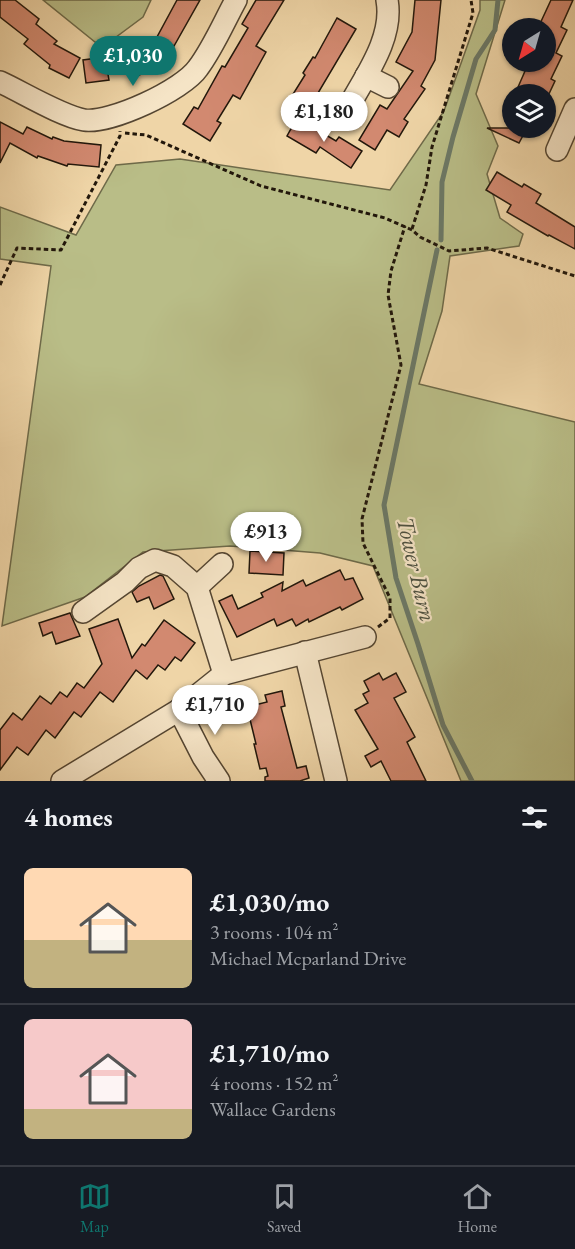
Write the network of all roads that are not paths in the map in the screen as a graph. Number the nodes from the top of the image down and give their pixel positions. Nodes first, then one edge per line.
1 (236, 0) edge
2 (387, 0) edge
3 (366, 76) junction
4 (0, 82) edge
5 (388, 87) dead end
6 (348, 108) dead end
7 (575, 109) edge
8 (557, 150) dead end
9 (222, 564) dead end
10 (196, 587) junction
11 (83, 612) dead end
12 (365, 637) road end
13 (305, 652) junction
14 (224, 674) junction
15 (179, 710) junction
16 (62, 781) edge
17 (219, 781) edge
18 (336, 781) edge

1 - 4 street
2 - 3 street
3 - 5 street
3 - 6 street
7 - 8 street
9 - 10 street
10 - 11 street
10 - 14 street
12 - 13 street
13 - 14 street
13 - 18 street
14 - 15 street
15 - 16 street
15 - 17 street

